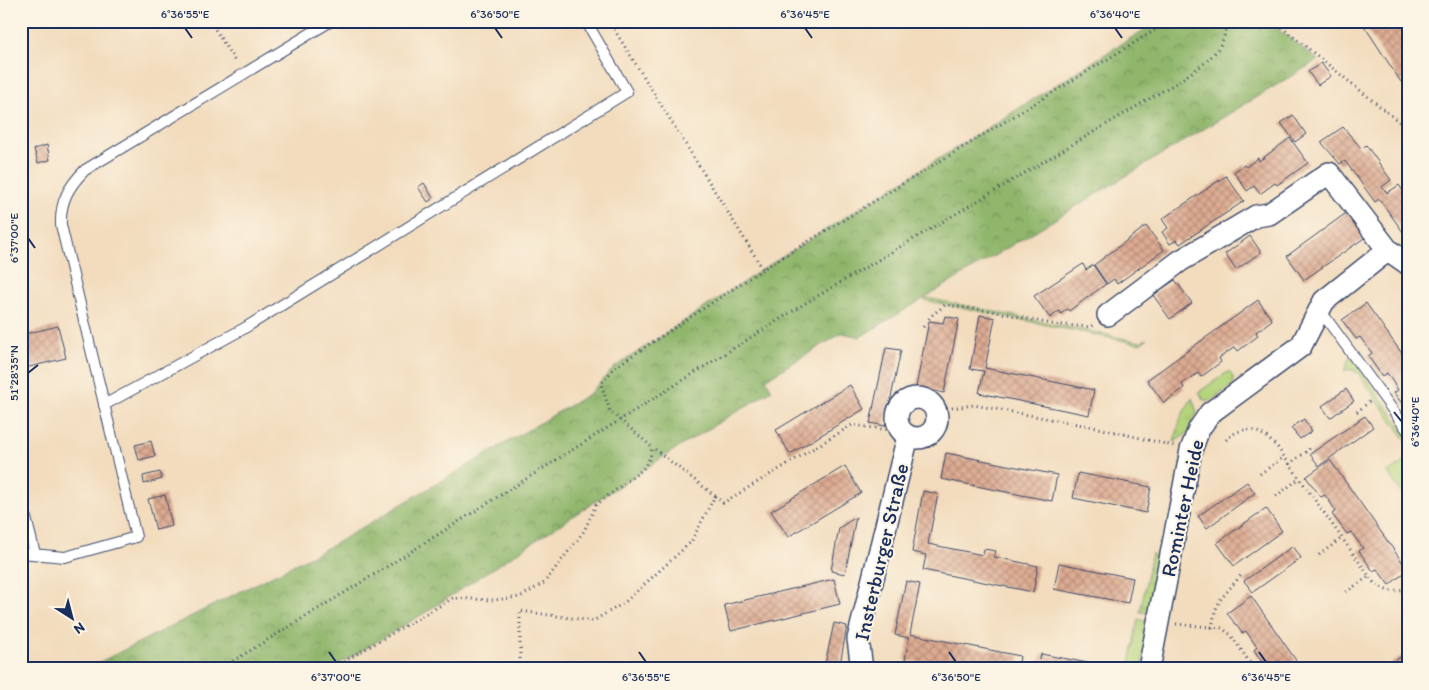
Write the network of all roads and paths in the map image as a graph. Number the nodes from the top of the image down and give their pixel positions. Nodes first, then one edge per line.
1 (210, 21) edge
2 (331, 21) edge
3 (586, 21) edge
4 (609, 21) edge
5 (1170, 21) edge
6 (1226, 21) edge
7 (1274, 21) edge
8 (243, 75) junction
9 (1408, 129) edge
10 (1388, 250) junction
11 (1408, 264) edge
12 (763, 269) junction
13 (1320, 310) junction
14 (1108, 315) joint
15 (923, 327) dead end
16 (104, 406) junction
17 (936, 410) junction
18 (620, 419) junction
19 (1408, 431) edge
20 (904, 432) junction
21 (1226, 440) dead end
22 (1310, 446) dead end
23 (652, 447) junction
24 (1191, 450) junction
25 (1284, 457) junction
26 (1290, 464) junction
27 (1260, 474) dead end
28 (1299, 479) junction
29 (715, 496) junction
30 (1276, 496) dead end
31 (21, 498) edge
32 (1342, 538) junction
33 (21, 553) edge
34 (35, 554) junction
35 (1319, 555) dead end
36 (1242, 574) dead end
37 (1368, 577) junction
38 (1408, 589) edge
39 (1346, 592) dead end
40 (1158, 621) junction
41 (1212, 628) junction
42 (220, 669) edge
43 (331, 669) edge
44 (520, 669) edge
45 (862, 669) edge
46 (1149, 669) edge
47 (1254, 669) edge

1 - 8 path
2 - 8 lane
3 - 16 lane
4 - 12 path
5 - 12 path
6 - 18 path
7 - 9 path
8 - 16 lane
10 - 11 street
10 - 13 street, Rominter Heide
10 - 14 street
12 - 18 path
13 - 19 lane
13 - 24 street, Rominter Heide
14 - 15 path
16 - 34 lane
17 - 20 street, Insterburger Straße
17 - 20 street, Insterburger Straße
17 - 24 path
18 - 23 path
18 - 42 path
20 - 29 path
20 - 45 street, Insterburger Straße
21 - 25 path
22 - 26 path
23 - 29 path
23 - 43 path
24 - 40 street, Rominter Heide
25 - 26 path
25 - 27 path
26 - 28 path
28 - 30 path
28 - 32 path
29 - 44 path
31 - 34 lane
32 - 35 path
32 - 37 path
33 - 34 lane
36 - 41 path
37 - 38 path
37 - 39 path
40 - 41 path
40 - 46 street, Rominter Heide
41 - 47 path

